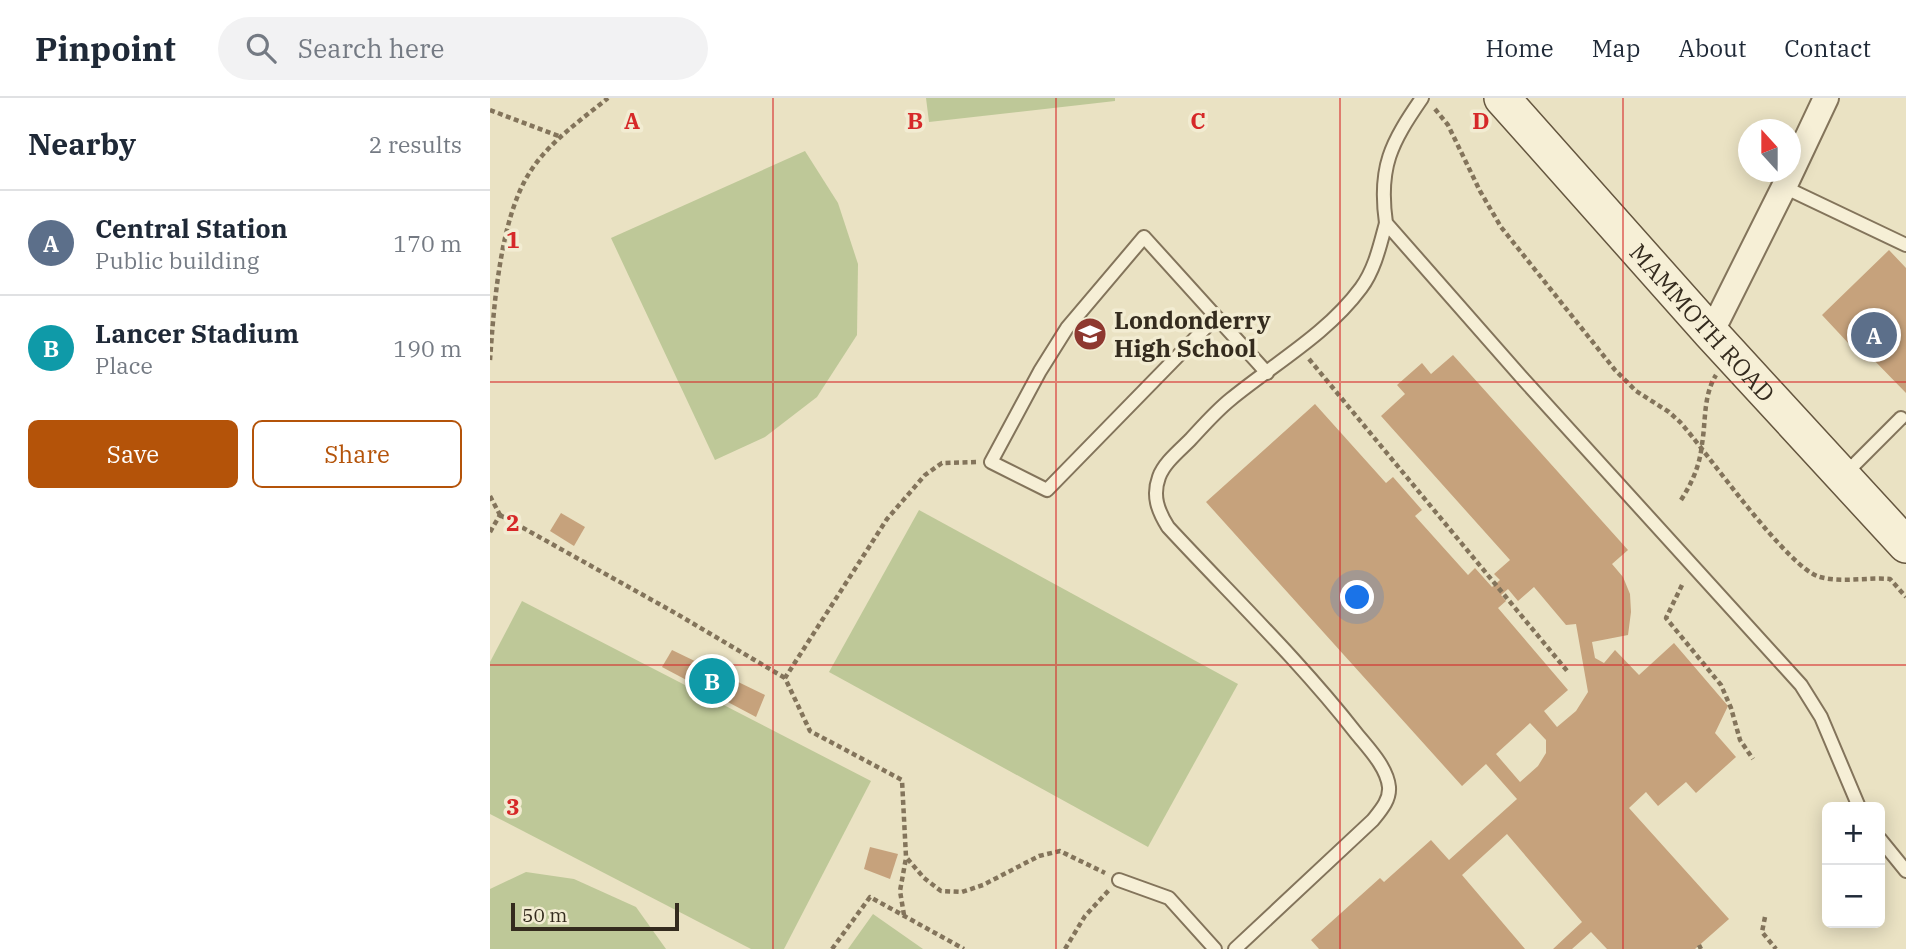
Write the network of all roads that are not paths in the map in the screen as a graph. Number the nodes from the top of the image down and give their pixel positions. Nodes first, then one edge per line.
1 (1422, 98) edge
2 (1502, 98) edge
3 (1826, 98) edge
4 (1784, 187) junction
5 (1386, 223) junction
6 (1906, 245) edge
7 (1215, 317) junction
8 (1711, 333) junction
9 (1267, 373) junction
10 (1901, 418) dead end
11 (1843, 476) junction
12 (1906, 545) edge
13 (1857, 802) edge
14 (1885, 845) edge
15 (1906, 871) edge
16 (1119, 880) road end
17 (1214, 949) edge
18 (1235, 949) edge

1 - 5 lane
2 - 8 main road, MAMMOTH ROAD
3 - 4 street
4 - 6 lane
4 - 8 street
5 - 9 lane
5 - 13 lane
7 - 7 lane
7 - 9 lane
8 - 11 main road, MAMMOTH ROAD
9 - 18 lane
10 - 11 lane
11 - 12 main road, MAMMOTH ROAD
14 - 15 lane
16 - 17 lane

